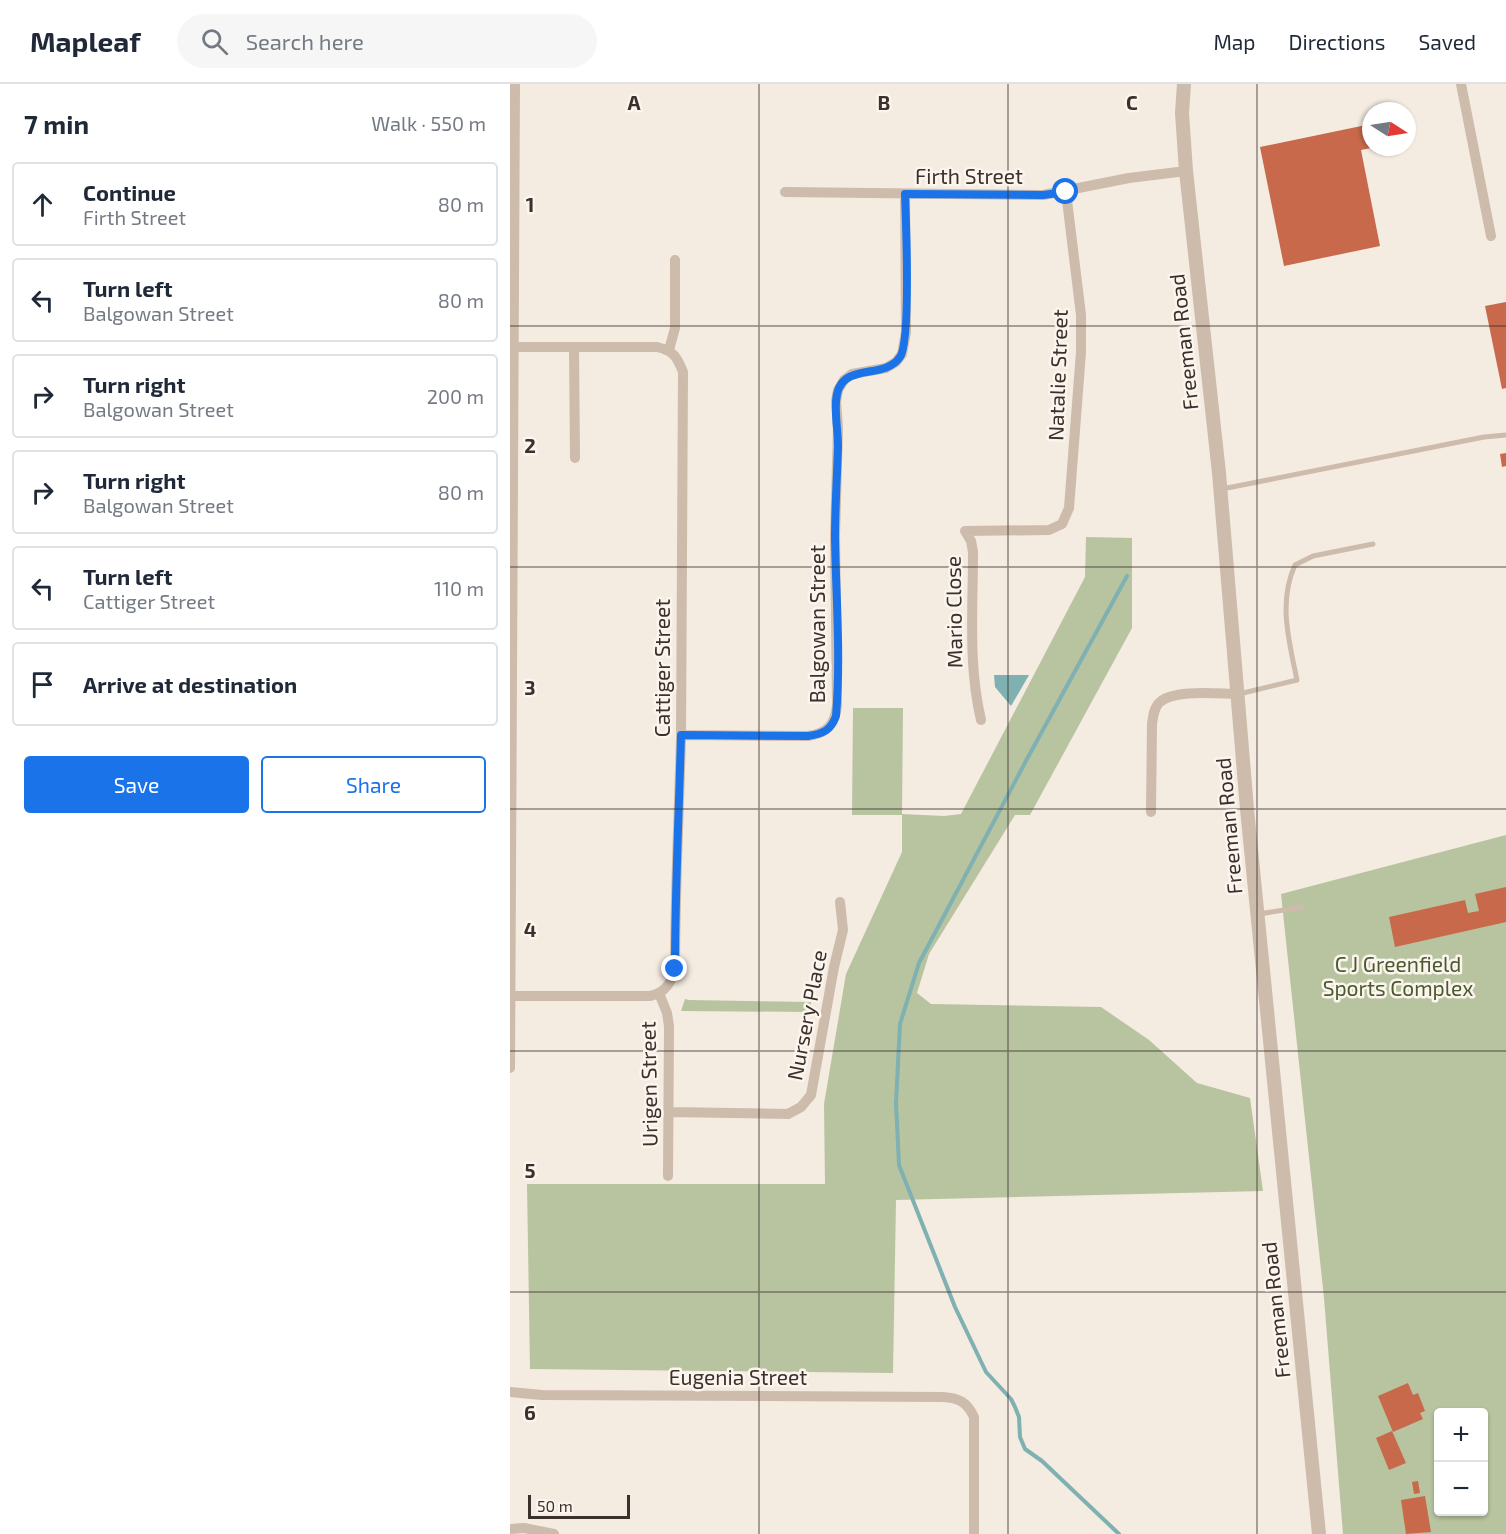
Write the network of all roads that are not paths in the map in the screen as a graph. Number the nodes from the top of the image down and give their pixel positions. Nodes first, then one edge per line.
1 (515, 84) edge
2 (1175, 84) edge
3 (1184, 84) edge
4 (1461, 84) edge
5 (1182, 113) junction
6 (512, 156) edge
7 (1186, 171) junction
8 (785, 192) dead end
9 (1066, 192) junction
10 (905, 194) junction
11 (1491, 236) dead end
12 (675, 260) dead end
13 (512, 347) junction
14 (574, 347) junction
15 (669, 350) junction
16 (1506, 435) edge
17 (575, 458) dead end
18 (1220, 489) junction
19 (1062, 524) joint
20 (1373, 544) dead end
21 (1237, 694) junction
22 (981, 720) dead end
23 (681, 735) junction
24 (1151, 812) dead end
25 (840, 903) dead end
26 (1302, 907) dead end
27 (1257, 915) junction
28 (659, 993) junction
29 (510, 996) edge
30 (510, 1068) edge
31 (669, 1113) junction
32 (668, 1176) dead end
33 (510, 1392) edge
34 (510, 1528) edge
35 (554, 1534) edge
36 (974, 1534) edge
37 (1319, 1534) edge

1 - 6 street
2 - 5 street, Freeman Road
3 - 5 street, Freeman Road
4 - 11 street
5 - 7 street, Freeman Road
6 - 13 street
7 - 9 street, Firth Street
7 - 18 street, Freeman Road
8 - 10 street, Firth Street
9 - 10 street, Firth Street
9 - 19 street, Natalie Street
10 - 23 street, Balgowan Street
12 - 15 street
13 - 14 street
13 - 29 street
14 - 15 street
14 - 17 street
15 - 23 street, Cattiger Street
16 - 18 lane
18 - 21 street, Freeman Road
19 - 22 street, Mario Close
20 - 21 lane
21 - 24 street
21 - 27 street, Freeman Road
23 - 28 street, Cattiger Street
25 - 31 street, Nursery Place
26 - 27 lane
27 - 37 street, Freeman Road
28 - 29 street
28 - 31 street, Urigen Street
29 - 30 street
31 - 32 street, Urigen Street
33 - 36 street, Eugenia Street
34 - 35 street

